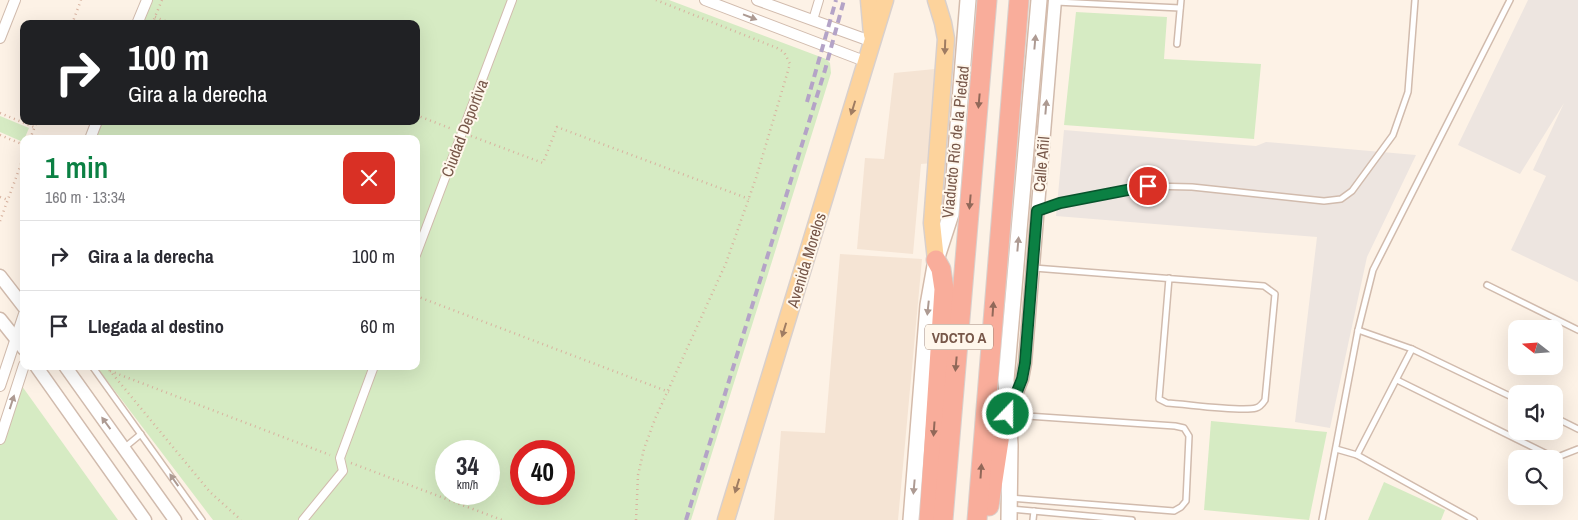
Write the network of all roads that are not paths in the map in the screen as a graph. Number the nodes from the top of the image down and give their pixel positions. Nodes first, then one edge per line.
1 (15, 0) edge
2 (147, 0) edge
3 (512, 0) edge
4 (705, 0) edge
5 (757, 0) edge
6 (818, 0) edge
7 (869, 0) edge
8 (885, 0) edge
9 (936, 0) edge
10 (968, 0) edge
11 (987, 0) edge
12 (1019, 0) edge
13 (1039, 0) edge
14 (1181, 0) edge
15 (1415, 0) edge
16 (1510, 0) edge
17 (1056, 1) edge
18 (1180, 8) junction
19 (139, 20) edge
20 (813, 20) junction
21 (0, 38) edge
22 (873, 42) junction
23 (1177, 44) dead end
24 (867, 62) junction
25 (1037, 211) junction
26 (420, 244) edge
27 (936, 260) junction
28 (1033, 268) junction
29 (0, 276) edge
30 (1169, 278) junction
31 (1488, 285) dead end
32 (20, 302) edge
33 (0, 319) edge
34 (20, 325) edge
35 (1358, 330) junction
36 (1578, 330) edge
37 (15, 338) junction
38 (20, 344) edge
39 (1412, 349) junction
40 (22, 370) edge
41 (39, 370) edge
42 (68, 370) edge
43 (95, 370) edge
44 (373, 370) edge
45 (1397, 380) junction
46 (0, 386) edge
47 (1508, 395) edge
48 (1008, 414) junction
49 (1563, 422) edge
50 (1578, 429) edge
51 (141, 434) junction
52 (0, 439) edge
53 (124, 448) junction
54 (1336, 449) junction
55 (1578, 449) edge
56 (1357, 455) junction
57 (1009, 509) edge
58 (1034, 511) junction
59 (145, 520) edge
60 (175, 520) edge
61 (202, 520) edge
62 (302, 520) edge
63 (726, 520) edge
64 (911, 520) edge
65 (929, 520) edge
66 (944, 520) edge
67 (977, 520) edge
68 (987, 520) edge
69 (1033, 520) edge
70 (1132, 520) edge
71 (1322, 520) edge
72 (1474, 520) edge

1 - 21 street
2 - 19 street
3 - 26 street, Ciudad Deportiva
4 -> 24 street
5 - 20 street
6 - 20 street
7 - 22 main road
8 - 22 main road, Avenida Morelos
9 -> 27 main road
10 - 27 main road, Viaducto Río de la Piedad
11 -> 66 highway, Viaducto Río de la Piedad / VDCTO A
67 -> 12 highway, VDCTO A
48 -> 13 main road
14 - 18 lane
15 - 25 lane
16 - 35 lane
17 - 18 lane
25 -> 17 street, Calle Añil
18 - 23 lane
20 - 22 street
22 - 24 main road, Avenida Morelos
24 -> 63 main road, Avenida Morelos
25 - 28 street, Calle Añil
27 -> 64 main road, Viaducto Río de la Piedad
27 -> 65 highway
28 - 30 lane
28 - 48 street, Calle Añil
29 - 32 street
30 - 30 lane
31 - 36 lane
33 - 37 street
34 - 37 street
35 - 39 lane
35 - 54 lane
37 - 38 street
37 - 46 street
39 - 45 lane
39 - 47 lane
52 -> 40 street
41 - 59 street
53 -> 42 street
43 - 51 lane
44 - 62 street
45 - 55 lane
45 - 56 lane
48 - 57 main road
48 - 57 lane
48 - 68 highway
49 - 50 lane
51 - 53 lane
61 -> 51 lane
53 - 60 street
54 - 56 lane
54 - 71 lane
56 - 72 lane
57 - 58 lane
58 - 69 lane
58 - 70 lane

